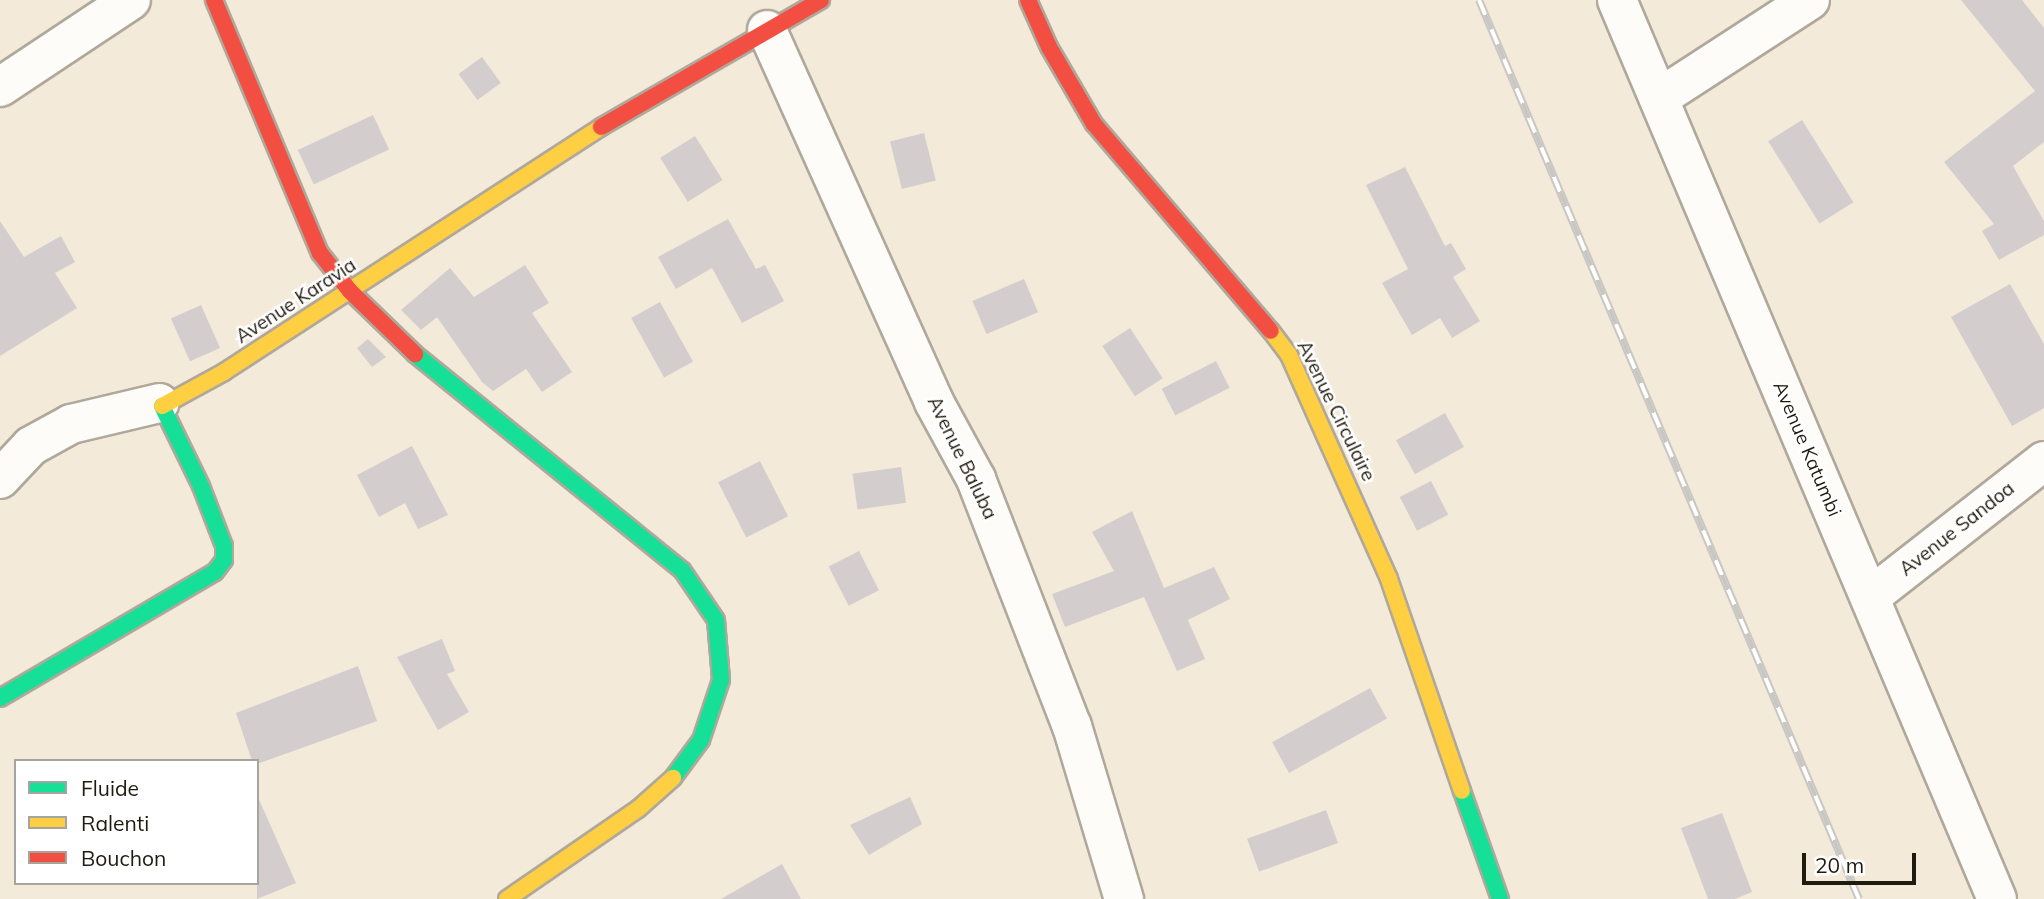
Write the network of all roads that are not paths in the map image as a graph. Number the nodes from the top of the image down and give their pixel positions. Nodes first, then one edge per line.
1 (131, 0) edge
2 (214, 0) edge
3 (821, 0) edge
4 (1028, 0) edge
5 (1617, 0) edge
6 (1810, 0) edge
7 (767, 30) junction
8 (0, 86) edge
9 (1660, 98) junction
10 (350, 291) junction
11 (160, 403) junction
12 (2044, 461) edge
13 (0, 479) edge
14 (1870, 597) junction
15 (0, 698) edge
16 (507, 899) edge
17 (1124, 899) edge
18 (1500, 899) edge
19 (1997, 899) edge

1 - 8 street
2 - 10 street
3 - 7 street, Avenue Karavia
4 - 18 street, Avenue Circulaire
5 - 9 street, Avenue Katumbi
6 - 9 street
7 - 10 street, Avenue Karavia
7 - 17 street, Avenue Baluba
9 - 14 street, Avenue Katumbi
10 - 11 street, Avenue Karavia
10 - 16 street
11 - 13 street
11 - 15 street
12 - 14 street, Avenue Sandoa
14 - 19 street, Avenue Katumbi

